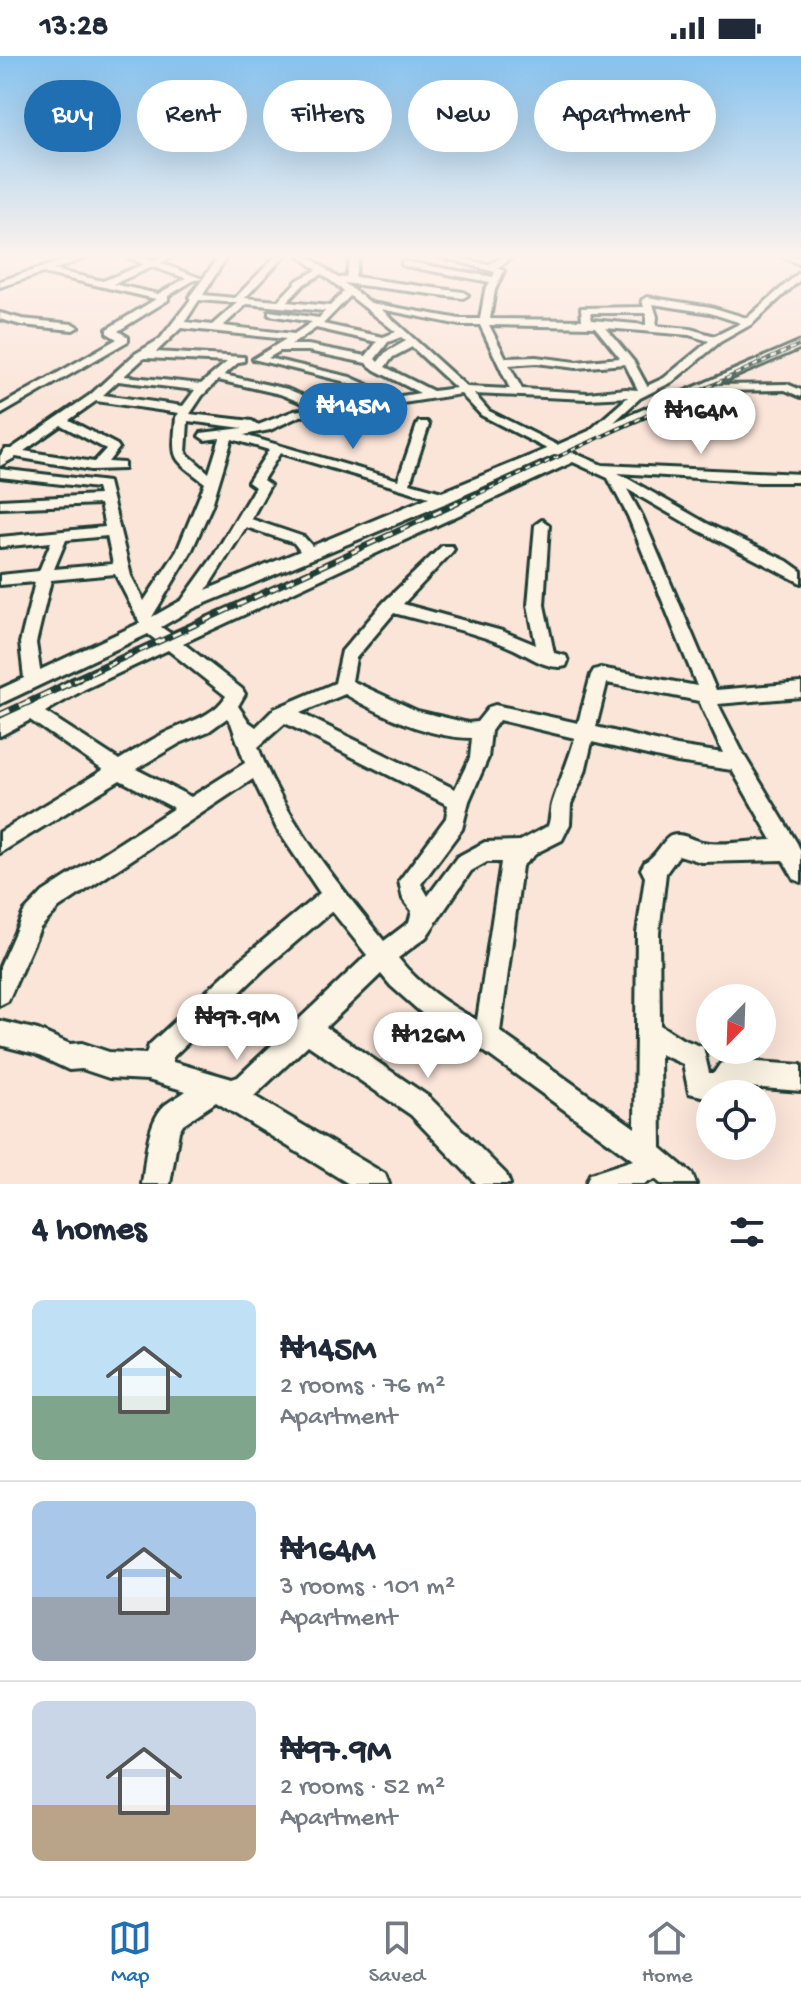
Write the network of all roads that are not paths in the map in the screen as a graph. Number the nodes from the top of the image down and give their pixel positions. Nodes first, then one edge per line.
1 (144, 309) edge
2 (189, 309) edge
3 (234, 309) edge
4 (328, 309) edge
5 (332, 309) joint
6 (373, 309) edge
7 (392, 309) edge
8 (487, 309) edge
9 (702, 309) edge
10 (763, 309) edge
11 (650, 310) joint
12 (272, 313) dead end
13 (0, 316) edge
14 (749, 322) junction
15 (318, 323) junction
16 (484, 324) junction
17 (181, 325) junction
18 (594, 325) junction
19 (73, 327) dead end
20 (215, 328) junction
21 (651, 328) junction
22 (402, 333) junction
23 (298, 337) junction
24 (384, 340) junction
25 (716, 340) junction
26 (413, 342) junction
27 (801, 344) edge
28 (278, 348) junction
29 (101, 353) junction
30 (143, 355) junction
31 (236, 359) junction
32 (258, 359) junction
33 (627, 361) junction
34 (501, 362) junction
35 (374, 364) junction
36 (422, 371) junction
37 (216, 376) junction
38 (116, 378) junction
39 (204, 388) junction
40 (702, 389) junction
41 (462, 390) junction
42 (518, 393) junction
43 (641, 394) junction
44 (801, 394) edge
45 (432, 395) junction
46 (94, 397) junction
47 (393, 401) junction
48 (328, 410) junction
49 (0, 411) edge
50 (183, 414) junction
51 (60, 420) junction
52 (423, 425) dead end
53 (266, 427) junction
54 (228, 434) junction
55 (205, 436) dead end
56 (586, 437) junction
57 (276, 449) junction
58 (557, 450) junction
59 (6, 451) edge
60 (573, 457) junction
61 (0, 462) edge
62 (98, 466) junction
63 (119, 466) dead end
64 (605, 471) junction
65 (0, 473) edge
66 (801, 478) edge
67 (212, 482) junction
68 (403, 484) junction
69 (446, 498) junction
70 (106, 499) junction
71 (0, 504) edge
72 (243, 521) junction
73 (542, 525) dead end
74 (112, 531) junction
75 (60, 536) junction
76 (0, 542) edge
77 (447, 549) dead end
78 (310, 554) junction
79 (121, 568) junction
80 (44, 577) junction
81 (801, 578) edge
82 (0, 580) edge
83 (188, 604) junction
84 (390, 606) junction
85 (146, 620) junction
86 (171, 644) junction
87 (33, 682) junction
88 (346, 686) junction
89 (801, 690) edge
90 (0, 697) edge
91 (708, 697) junction
92 (232, 700) junction
93 (31, 711) junction
94 (280, 714) junction
95 (0, 728) edge
96 (482, 729) junction
97 (585, 733) junction
98 (738, 763) junction
99 (256, 766) junction
100 (117, 770) junction
101 (459, 801) junction
102 (191, 807) junction
103 (0, 843) edge
104 (790, 850) junction
105 (522, 851) junction
106 (801, 872) edge
107 (334, 895) junction
108 (418, 929) junction
109 (384, 955) junction
110 (0, 993) edge
111 (309, 1028) junction
112 (0, 1033) edge
113 (650, 1033) junction
114 (487, 1038) junction
115 (165, 1073) junction
116 (801, 1078) edge
117 (215, 1087) junction
118 (648, 1154) junction
119 (156, 1184) edge
120 (375, 1184) edge
121 (496, 1184) edge
122 (600, 1184) edge
123 (682, 1184) edge

1 - 29 street
2 - 17 street
3 - 20 street
4 - 5 street
5 - 15 street
6 - 22 street
7 - 16 street
8 - 16 street
9 - 14 street
10 - 14 street
11 - 18 street
11 - 21 street
12 - 15 street
13 - 19 street
14 - 25 street
15 - 23 street
15 - 24 street
16 - 18 street
16 - 34 street
17 - 20 street
17 - 30 street
18 - 21 street
18 - 33 street
20 - 23 street
21 - 25 street
22 - 24 street
22 - 26 street
23 - 28 street
24 - 35 street
25 - 43 street
26 - 35 street
26 - 36 street
27 - 40 street
28 - 32 street
28 - 35 street
29 - 30 street
29 - 49 street
30 - 31 street
30 - 38 street
31 - 32 street
31 - 37 street
32 - 47 street
33 - 34 street
33 - 43 street
34 - 42 street
35 - 36 street
36 - 41 street
36 - 45 street
37 - 39 street
37 - 48 street
38 - 39 street
38 - 46 street
39 - 50 street
40 - 44 street
40 - 56 street
41 - 42 street
41 - 45 street
41 - 58 street
42 - 43 street
43 - 56 street
45 - 47 street
46 - 50 street
46 - 51 street
47 - 48 street
48 - 53 street
50 - 53 street
50 - 67 street
51 - 59 street
51 - 62 street
52 - 68 street
53 - 54 street
54 - 55 street
54 - 57 street
54 - 67 street
56 - 58 street
57 - 68 street
57 - 72 street
58 - 60 street
58 - 69 street
59 - 61 street
59 - 62 street
60 - 64 street
60 - 86 street
62 - 63 street
64 - 66 street
64 - 81 street
64 - 91 street
65 - 70 street
67 - 85 street
68 - 69 street
69 - 78 street
70 - 71 street
70 - 74 street
72 - 78 street
72 - 83 street
73 - 84 street
74 - 75 street
74 - 79 street
75 - 76 street
75 - 80 street
77 - 84 street
78 - 83 street
79 - 80 street
79 - 85 street
80 - 82 street
80 - 87 street
83 - 85 street
84 - 88 street
85 - 86 street
85 - 87 street
86 - 92 street
86 - 93 street
87 - 90 street
88 - 94 street
88 - 96 street
89 - 91 street
91 - 97 street
91 - 98 street
92 - 94 street
92 - 99 street
92 - 100 street
93 - 95 street
93 - 100 street
94 - 101 street
96 - 97 street
96 - 101 street
97 - 98 street
97 - 105 street
98 - 104 street
99 - 102 street
99 - 107 street
100 - 102 street
100 - 103 street
101 - 108 street
102 - 110 street
104 - 106 street
104 - 113 street
105 - 108 street
105 - 114 street
107 - 109 street
107 - 115 street
108 - 109 street
109 - 111 street
109 - 114 street
111 - 117 street
111 - 121 street
112 - 115 street
113 - 116 street
113 - 118 street
114 - 118 street
115 - 117 street
117 - 119 street
117 - 120 street
118 - 122 street
118 - 123 street

